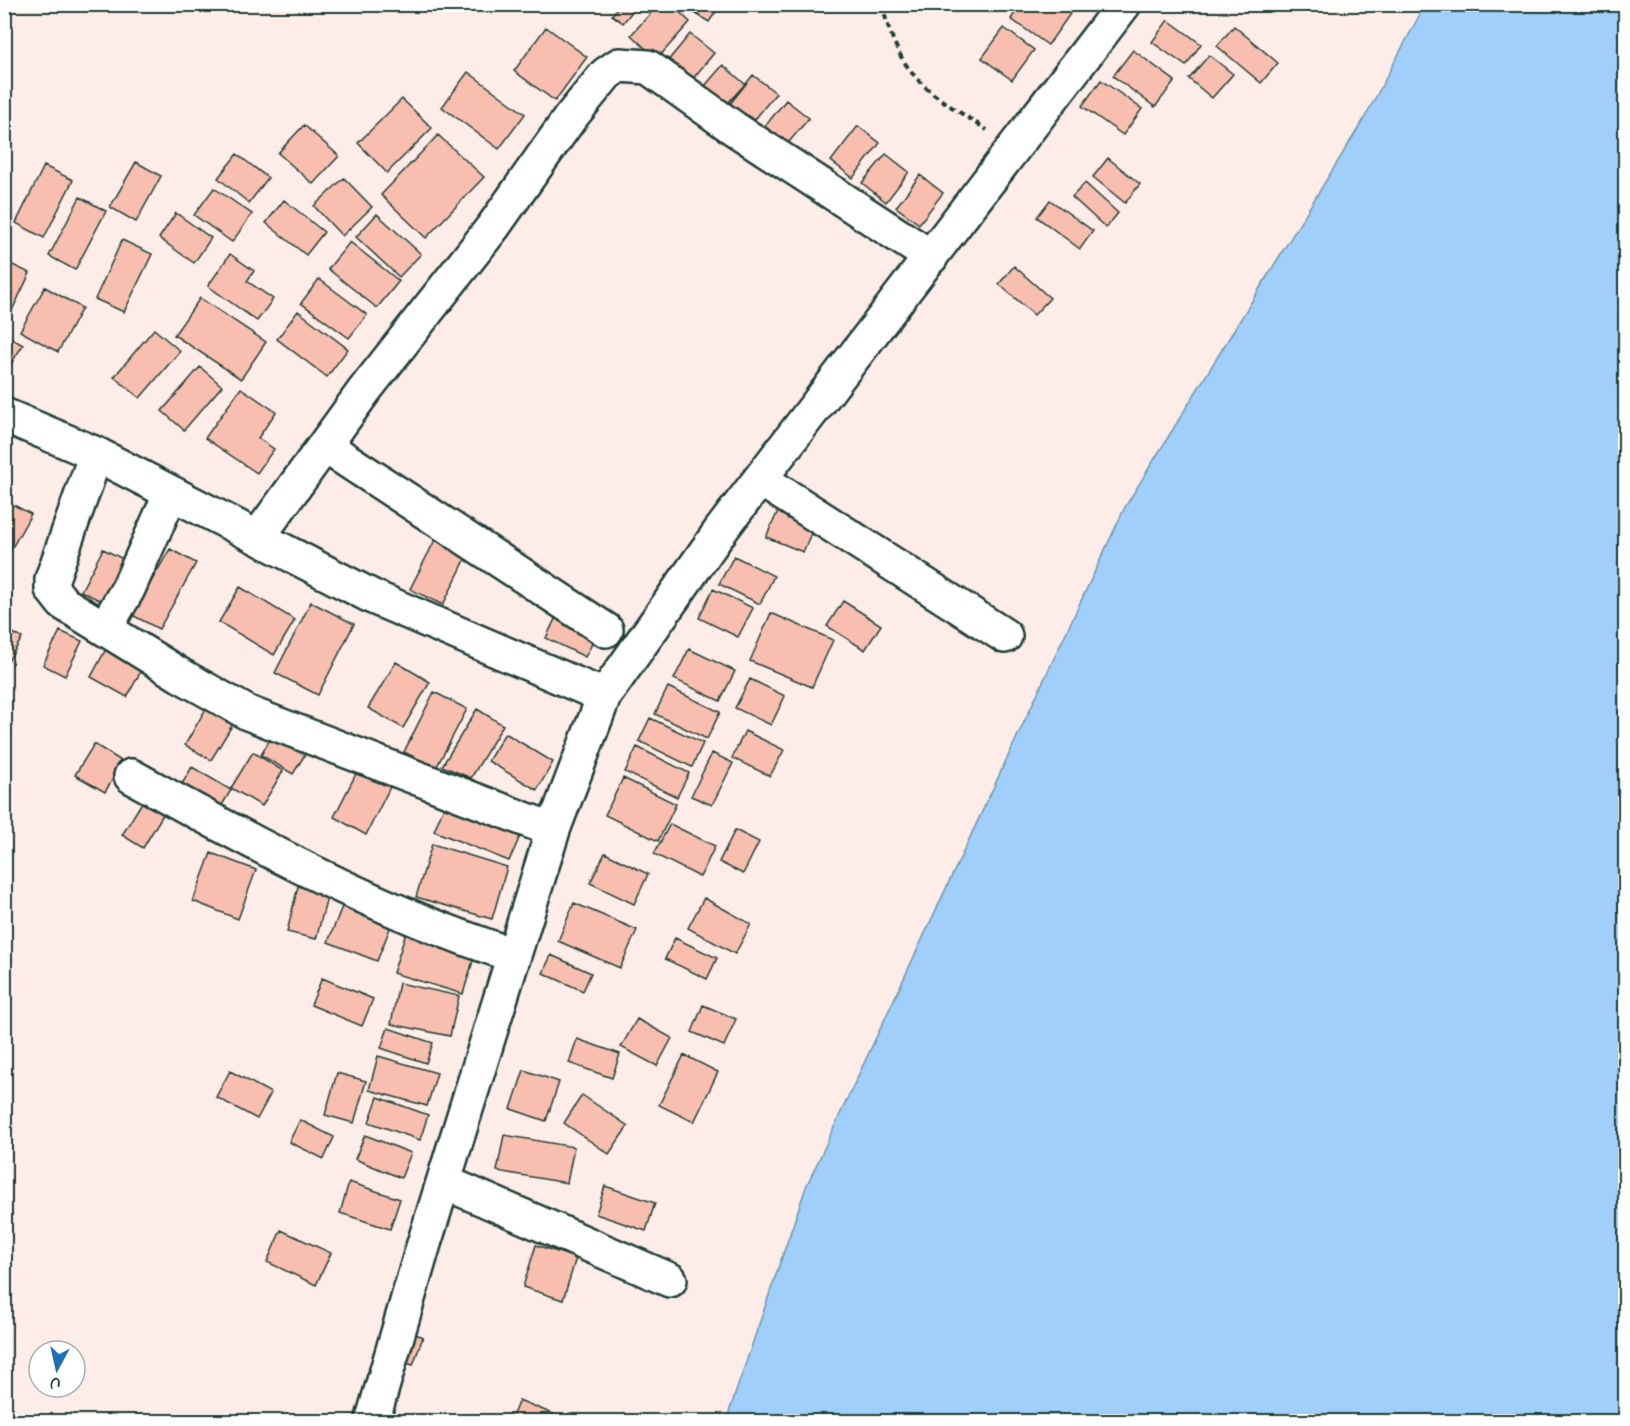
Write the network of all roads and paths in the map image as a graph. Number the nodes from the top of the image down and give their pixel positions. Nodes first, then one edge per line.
1 (882, 4) edge
2 (1124, 4) edge
3 (1015, 149) junction
4 (930, 256) junction
5 (4, 416) edge
6 (325, 446) junction
7 (96, 454) junction
8 (760, 479) junction
9 (171, 493) junction
10 (258, 537) junction
11 (105, 628) junction
12 (606, 630) dead end
13 (1005, 636) dead end
14 (604, 696) junction
15 (132, 776) dead end
16 (553, 830) junction
17 (513, 955) junction
18 (444, 1182) junction
19 (670, 1280) dead end
20 (372, 1422) edge

1 - 3 path
2 - 3 street
3 - 4 street
4 - 6 street
4 - 8 street
5 - 7 street
6 - 10 street
6 - 12 street
7 - 9 street
7 - 11 street
8 - 13 street
8 - 14 street
9 - 10 street
9 - 11 street
10 - 14 street
11 - 16 street
14 - 16 street
15 - 17 street
16 - 17 street
17 - 18 street
18 - 19 street
18 - 20 street

